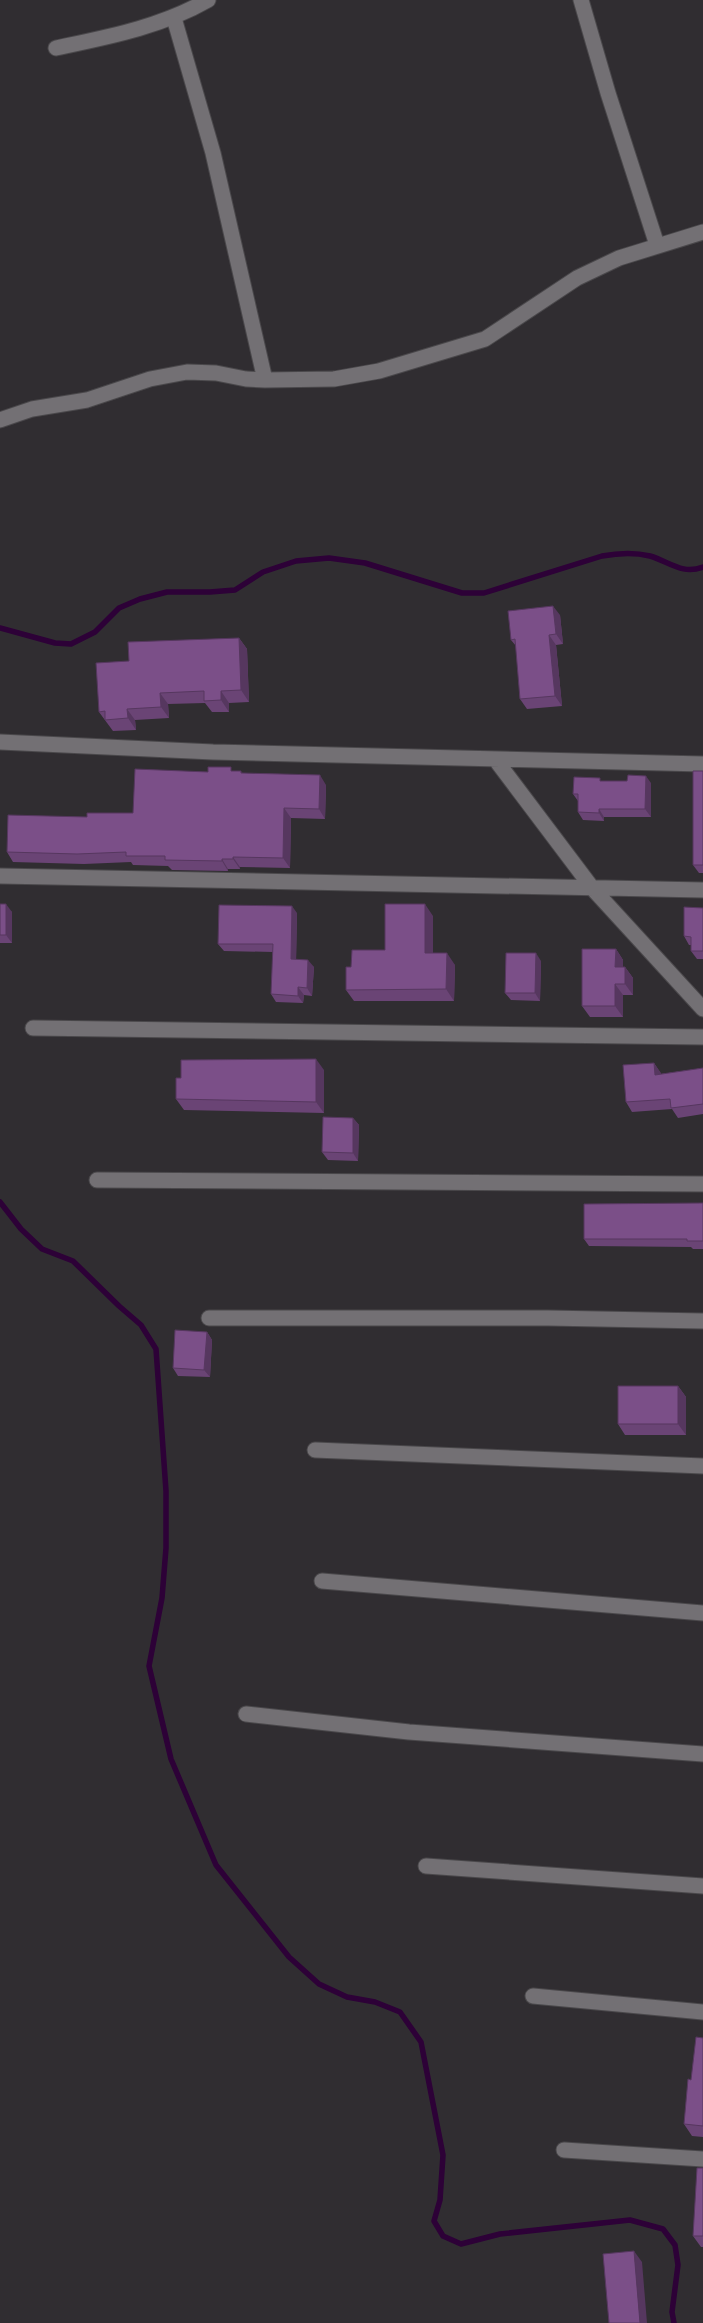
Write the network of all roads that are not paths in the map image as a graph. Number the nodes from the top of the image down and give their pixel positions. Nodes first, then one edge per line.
1 (208, 0) edge
2 (581, 0) edge
3 (174, 18) junction
4 (56, 48) dead end
5 (703, 232) edge
6 (657, 245) junction
7 (265, 380) junction
8 (0, 420) edge
9 (0, 742) edge
10 (494, 759) junction
11 (703, 764) edge
12 (0, 876) edge
13 (593, 889) junction
14 (703, 890) edge
15 (703, 1009) edge
16 (33, 1028) dead end
17 (703, 1037) edge
18 (96, 1180) dead end
19 (703, 1184) edge
20 (209, 1318) dead end
21 (703, 1321) edge
22 (315, 1450) dead end
23 (703, 1466) edge
24 (322, 1581) dead end
25 (703, 1613) edge
26 (246, 1714) dead end
27 (703, 1754) edge
28 (426, 1866) dead end
29 (703, 1886) edge
30 (533, 1996) dead end
31 (703, 2012) edge
32 (564, 2150) dead end
33 (703, 2160) edge

1 - 3 street
2 - 6 street
3 - 4 street
3 - 7 street
5 - 6 street
6 - 7 street
7 - 8 street
9 - 10 street
10 - 11 street
10 - 13 street
12 - 13 street
13 - 14 street
13 - 15 street
16 - 17 street
18 - 19 street
20 - 21 street
22 - 23 street
24 - 25 street
26 - 27 street
28 - 29 street
30 - 31 street
32 - 33 street

